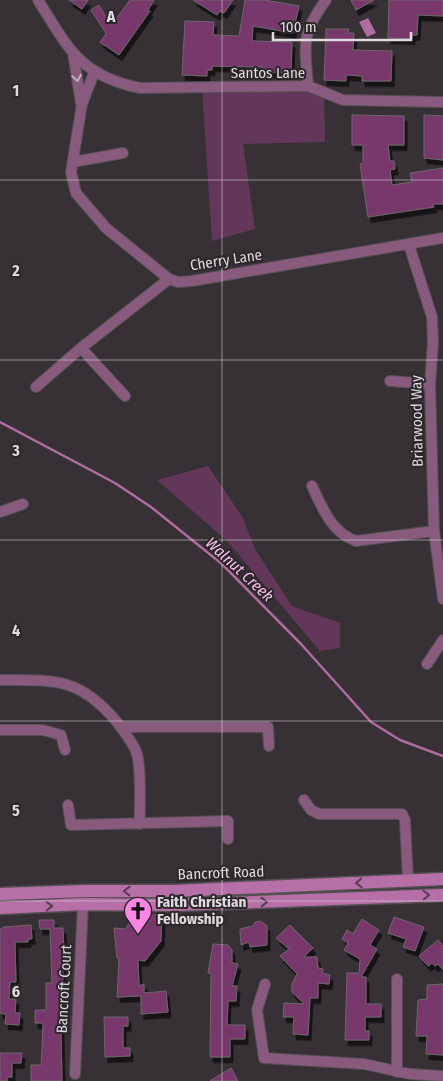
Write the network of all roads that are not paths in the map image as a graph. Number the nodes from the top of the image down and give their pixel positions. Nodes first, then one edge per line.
1 (38, 0) edge
2 (326, 0) edge
3 (73, 53) junction
4 (94, 73) junction
5 (308, 86) junction
6 (443, 102) edge
7 (82, 104) junction
8 (123, 153) dead end
9 (73, 162) junction
10 (443, 238) edge
11 (409, 245) junction
12 (169, 279) junction
13 (80, 348) junction
14 (390, 381) dead end
15 (430, 384) junction
16 (36, 387) dead end
17 (124, 396) dead end
18 (312, 486) dead end
19 (23, 504) dead end
20 (0, 512) edge
21 (434, 531) junction
22 (443, 599) edge
23 (443, 640) edge
24 (427, 664) dead end
25 (0, 680) edge
26 (121, 727) junction
27 (0, 730) edge
28 (269, 746) dead end
29 (65, 750) dead end
30 (304, 800) dead end
31 (68, 806) dead end
32 (140, 824) junction
33 (228, 839) dead end
34 (443, 879) edge
35 (408, 881) junction
36 (0, 894) edge
37 (443, 895) edge
38 (83, 904) junction
39 (0, 908) edge
40 (397, 979) dead end
41 (265, 984) dead end
42 (396, 1072) junction
43 (75, 1074) dead end
44 (443, 1076) edge

1 - 3 street
2 - 5 street
3 - 4 street
3 -> 7 street
4 - 5 street, Santos Lane
4 - 7 street
5 - 6 street, Santos Lane
7 - 9 street
8 - 9 street
9 - 12 street
10 - 11 street, Cherry Lane
11 - 12 street, Cherry Lane
11 - 15 street, Briarwood Way
12 - 13 street
13 - 16 street
13 - 17 street
14 - 15 street
15 - 21 street, Briarwood Way
18 - 21 street
19 - 20 street
21 - 22 street, Briarwood Way
23 - 24 street
25 - 26 street
26 - 28 street
26 - 32 street
27 - 29 street
30 - 35 street
31 - 32 street
32 - 33 street
34 - 35 street, Bancroft Road
35 -> 36 street, Bancroft Road
38 -> 37 street, Bancroft Road
39 -> 38 street, Bancroft Road
38 - 43 street, Bancroft Court
40 - 42 street
41 - 42 street
42 - 44 street

